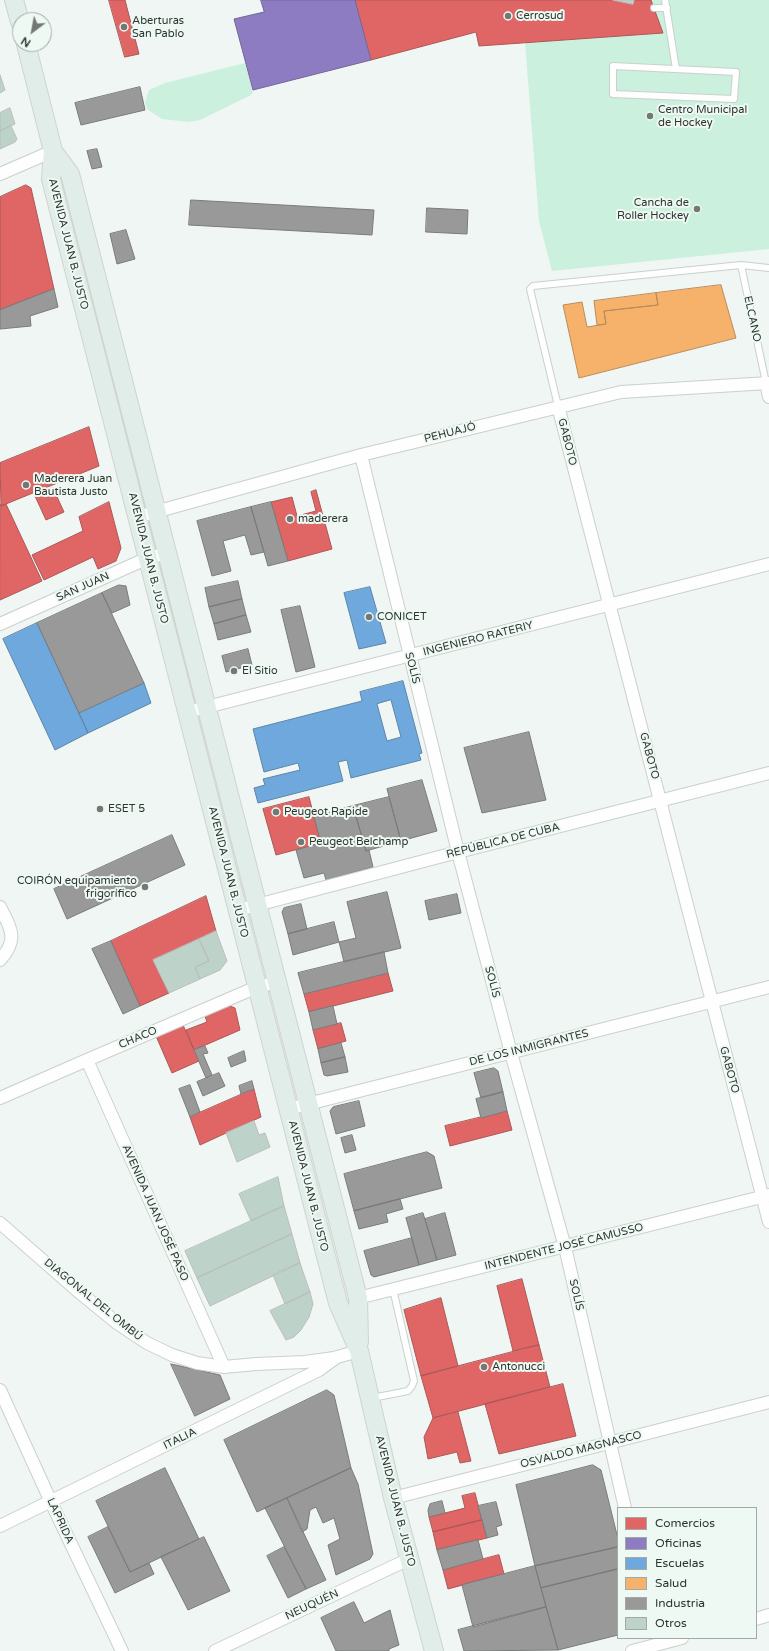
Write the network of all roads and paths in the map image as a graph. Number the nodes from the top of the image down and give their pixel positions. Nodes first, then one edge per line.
1 (14, 0) edge
2 (665, 0) edge
3 (654, 8) dead end
4 (666, 8) junction
5 (17, 12) edge
6 (28, 52) edge
7 (676, 69) junction
8 (53, 151) junction
9 (0, 174) edge
10 (741, 265) junction
11 (769, 268) edge
12 (767, 383) edge
13 (769, 397) edge
14 (558, 406) junction
15 (361, 455) junction
16 (156, 511) junction
17 (137, 517) junction
18 (167, 553) junction
19 (148, 558) junction
20 (769, 564) edge
21 (610, 605) junction
22 (0, 624) edge
23 (409, 656) junction
24 (207, 707) junction
25 (187, 712) junction
26 (769, 773) edge
27 (660, 801) junction
28 (458, 852) junction
29 (257, 905) junction
30 (0, 906) edge
31 (238, 910) junction
32 (0, 960) edge
33 (277, 982) junction
34 (257, 987) junction
35 (769, 987) edge
36 (711, 1002) junction
37 (510, 1053) junction
38 (86, 1060) junction
39 (0, 1098) edge
40 (308, 1104) junction
41 (288, 1109) junction
42 (766, 1196) edge
43 (769, 1222) edge
44 (0, 1223) edge
45 (565, 1247) junction
46 (393, 1289) junction
47 (358, 1298) junction
48 (359, 1351) junction
49 (337, 1357) junction
50 (224, 1367) junction
51 (0, 1390) edge
52 (370, 1398) junction
53 (769, 1402) edge
54 (609, 1443) junction
55 (393, 1498) junction
56 (51, 1502) junction
57 (625, 1507) edge
58 (0, 1526) edge
59 (409, 1559) junction
60 (769, 1615) edge
61 (757, 1619) edge
62 (678, 1639) edge
63 (658, 1644) edge
64 (122, 1651) edge
65 (215, 1651) edge
66 (434, 1651) edge
67 (632, 1651) edge

1 - 5 main road
2 - 4 lane
3 - 4 lane
4 - 7 lane
6 - 8 main road
7 - 7 lane
8 - 9 street
8 - 16 main road, AVENIDA JUAN B. JUSTO
8 - 17 main road, AVENIDA JUAN B. JUSTO
10 - 11 lane
10 - 12 lane, ELCANO
10 - 14 lane, GABOTO
12 - 13 street, ELCANO
12 - 14 street, PEHUAJÓ
14 - 15 street, PEHUAJÓ
14 - 21 street, GABOTO
15 - 16 street, PEHUAJÓ
15 - 23 street, SOLÍS
16 - 17 street, PEHUAJÓ
16 - 18 main road, AVENIDA JUAN B. JUSTO
17 - 19 main road, AVENIDA JUAN B. JUSTO
18 - 19 street, SAN JUAN
18 - 24 main road, AVENIDA JUAN B. JUSTO
19 - 22 street, SAN JUAN
19 - 25 main road, AVENIDA JUAN B. JUSTO
20 - 21 street, INGENIERO RATERIY
21 - 23 street, INGENIERO RATERIY
21 - 27 street, GABOTO
23 - 24 street, INGENIERO RATERIY
23 - 28 street, SOLÍS
24 - 25 street, INGENIERO RATERIY
24 - 29 main road, AVENIDA JUAN B. JUSTO
25 - 31 main road, AVENIDA JUAN B. JUSTO
26 - 27 street, REPÚBLICA DE CUBA
27 - 28 street, REPÚBLICA DE CUBA
27 - 36 street, GABOTO
28 - 29 street, REPÚBLICA DE CUBA
28 - 37 street, SOLÍS
29 - 31 street, REPÚBLICA DE CUBA
29 - 33 main road, AVENIDA JUAN B. JUSTO
30 - 32 street
31 - 34 main road, AVENIDA JUAN B. JUSTO
33 - 34 street, CHACO
33 - 40 main road, AVENIDA JUAN B. JUSTO
34 - 38 street, CHACO
34 - 41 main road, AVENIDA JUAN B. JUSTO
35 - 36 street, DE LOS INMIGRANTES
36 - 37 street, DE LOS INMIGRANTES
36 - 42 street, GABOTO
37 - 40 street, DE LOS INMIGRANTES
37 - 45 street, SOLÍS
38 - 39 street, CHACO
38 - 50 street, AVENIDA JUAN JOSÉ PASO
40 - 41 street, DE LOS INMIGRANTES
40 - 47 main road, AVENIDA JUAN B. JUSTO
41 - 48 main road, AVENIDA JUAN B. JUSTO
42 - 43 street, GABOTO
42 - 45 street, INTENDENTE JOSÉ CAMUSSO
44 - 50 street, DIAGONAL DEL OMBÚ
45 - 46 street, INTENDENTE JOSÉ CAMUSSO
45 - 54 street, SOLÍS
46 - 47 street, INTENDENTE JOSÉ CAMUSSO
46 - 52 lane
47 - 48 main road, AVENIDA JUAN B. JUSTO
48 - 49 street, ITALIA
48 - 52 main road, AVENIDA JUAN B. JUSTO
49 - 50 street, DIAGONAL DEL OMBÚ
49 - 56 street, ITALIA
51 - 56 street, LAPRIDA
52 - 55 main road, AVENIDA JUAN B. JUSTO
53 - 54 street, OSVALDO MAGNASCO
54 - 55 street, OSVALDO MAGNASCO
54 - 57 street, SOLÍS
55 - 59 main road, AVENIDA JUAN B. JUSTO
56 - 58 street, ITALIA
56 - 64 street, LAPRIDA
59 - 65 street, NEUQUÉN
59 - 66 main road, AVENIDA JUAN B. JUSTO
60 - 61 street
62 - 63 street
63 - 67 street

